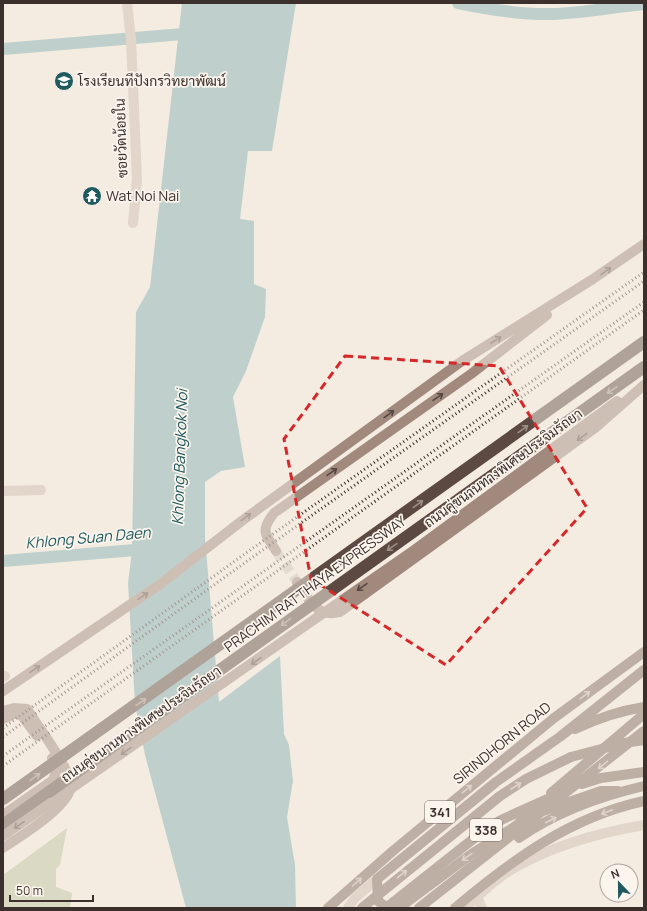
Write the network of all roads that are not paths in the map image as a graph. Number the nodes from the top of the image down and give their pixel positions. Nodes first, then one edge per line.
1 (127, 3) edge
2 (133, 223) dead end
3 (644, 244) edge
4 (593, 279) junction
5 (644, 342) edge
6 (644, 367) edge
7 (644, 381) edge
8 (644, 385) edge
9 (41, 490) dead end
10 (3, 491) edge
11 (276, 551) tunnel mouth
12 (297, 582) tunnel mouth
13 (644, 652) edge
14 (644, 670) edge
15 (3, 691) edge
16 (644, 707) edge
17 (3, 711) edge
18 (644, 714) edge
19 (3, 718) edge
20 (644, 731) edge
21 (561, 736) junction
22 (644, 740) edge
23 (644, 772) edge
24 (644, 786) edge
25 (644, 791) edge
26 (3, 800) edge
27 (644, 801) edge
28 (3, 815) edge
29 (644, 825) edge
30 (3, 826) edge
31 (3, 836) edge
32 (3, 848) edge
33 (484, 862) junction
34 (377, 879) junction
35 (477, 897) junction
36 (328, 908) edge
37 (348, 908) edge
38 (362, 908) edge
39 (387, 908) edge
40 (399, 908) edge
41 (419, 908) edge
42 (430, 908) edge
43 (455, 908) edge
44 (464, 908) edge
45 (482, 908) edge

1 - 2 street, ซอยวัดน้อยใน
4 -> 3 main road
11 -> 4 main road
15 -> 4 main road
26 -> 5 highway, PRACHIM RATTHAYA EXPRESSWAY, bridge
6 -> 30 highway, PRACHIM RATTHAYA EXPRESSWAY, bridge
7 -> 31 main road, ถนนคู่ขนานทางพิเศษประจิมรัถยา, bridge
8 -> 12 main road
9 - 10 street
36 -> 13 main road, SIRINDHORN ROAD / 341
14 - 21 main road
16 - 21 main road
17 - 32 main road
18 - 33 main road, bridge
19 - 28 main road
20 -> 41 main road, bridge
21 - 34 main road
38 -> 22 main road, 338, bridge
23 - 39 main road, 338, bridge
33 -> 24 main road, bridge
25 -> 40 main road
27 -> 43 main road
29 - 35 street
33 - 42 main road
34 - 37 street
34 - 39 main road
35 - 44 street
35 - 45 street

